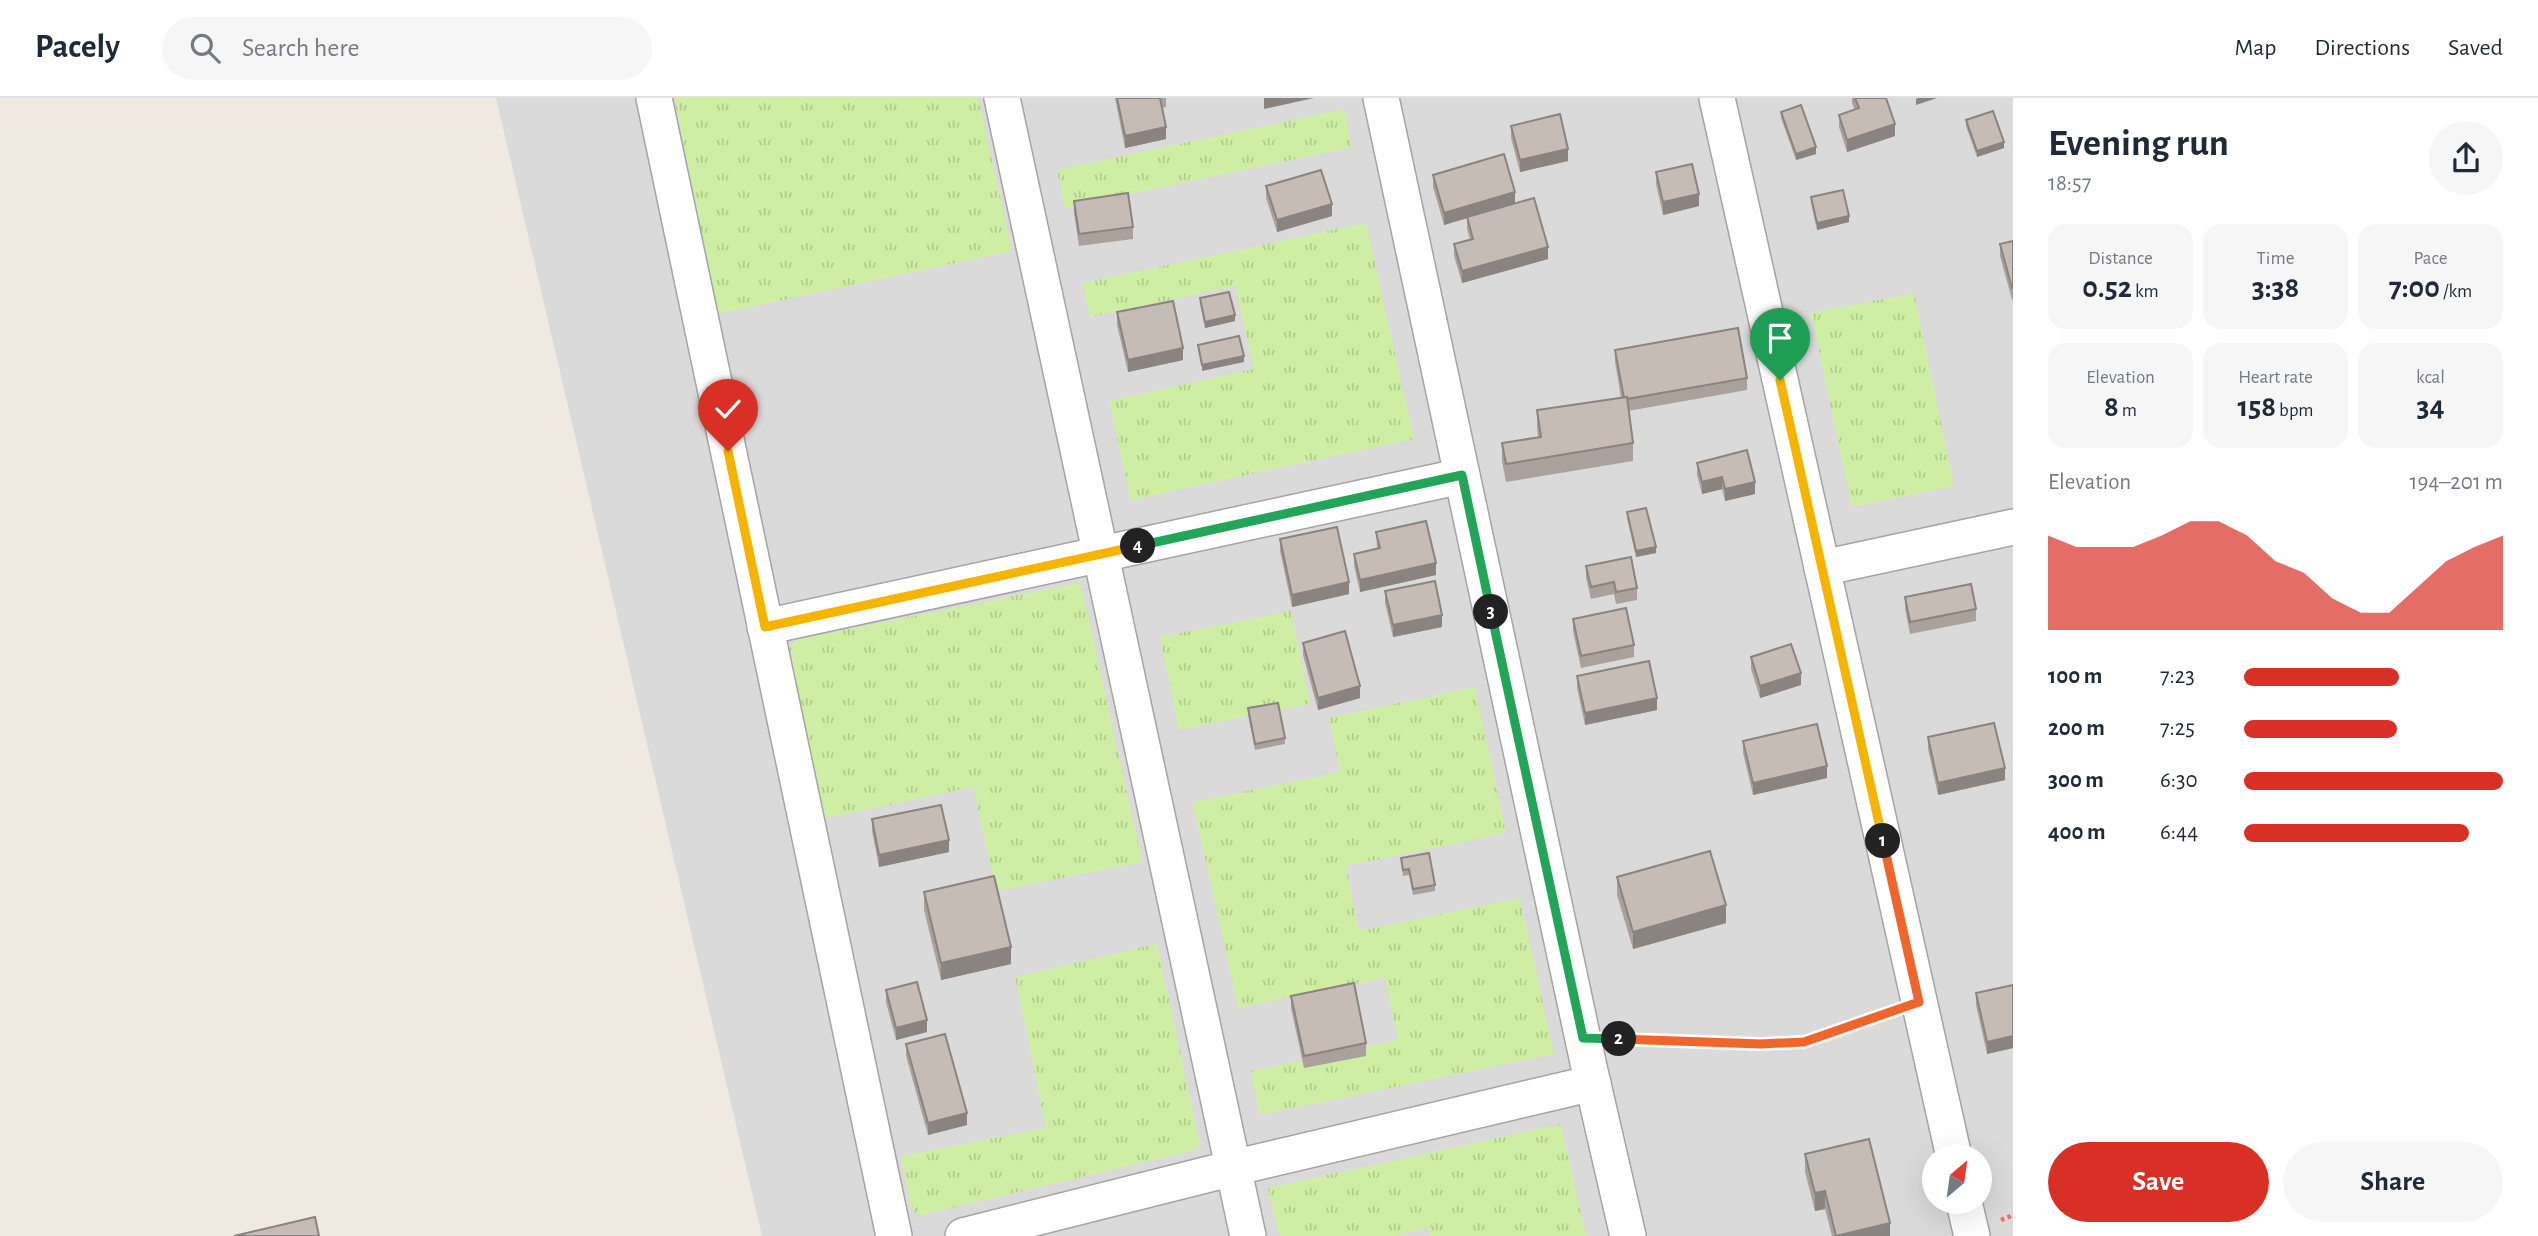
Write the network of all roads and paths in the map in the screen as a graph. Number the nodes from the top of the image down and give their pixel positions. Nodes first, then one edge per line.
1 (654, 98) edge
2 (1002, 98) edge
3 (1381, 98) edge
4 (1717, 98) edge
5 (1462, 475) junction
6 (2013, 527) edge
7 (1101, 554) junction
8 (1822, 568) junction
9 (765, 627) junction
10 (1919, 1002) junction
11 (1583, 1038) junction
12 (1593, 1083) junction
13 (1951, 1144) edge
14 (1233, 1168) junction
15 (1967, 1214) edge
16 (894, 1236) edge
17 (963, 1236) edge
18 (1248, 1236) edge
19 (1628, 1236) edge
20 (1972, 1236) edge

1 - 9 street
2 - 7 street
3 - 5 street
4 - 8 street
5 - 7 street
5 - 11 street
6 - 8 street
7 - 9 street
7 - 14 street
8 - 10 street
9 - 16 street
10 - 11 path
10 - 13 street
11 - 12 street
12 - 14 street
12 - 19 street
14 - 17 street
14 - 18 street
15 - 20 street

